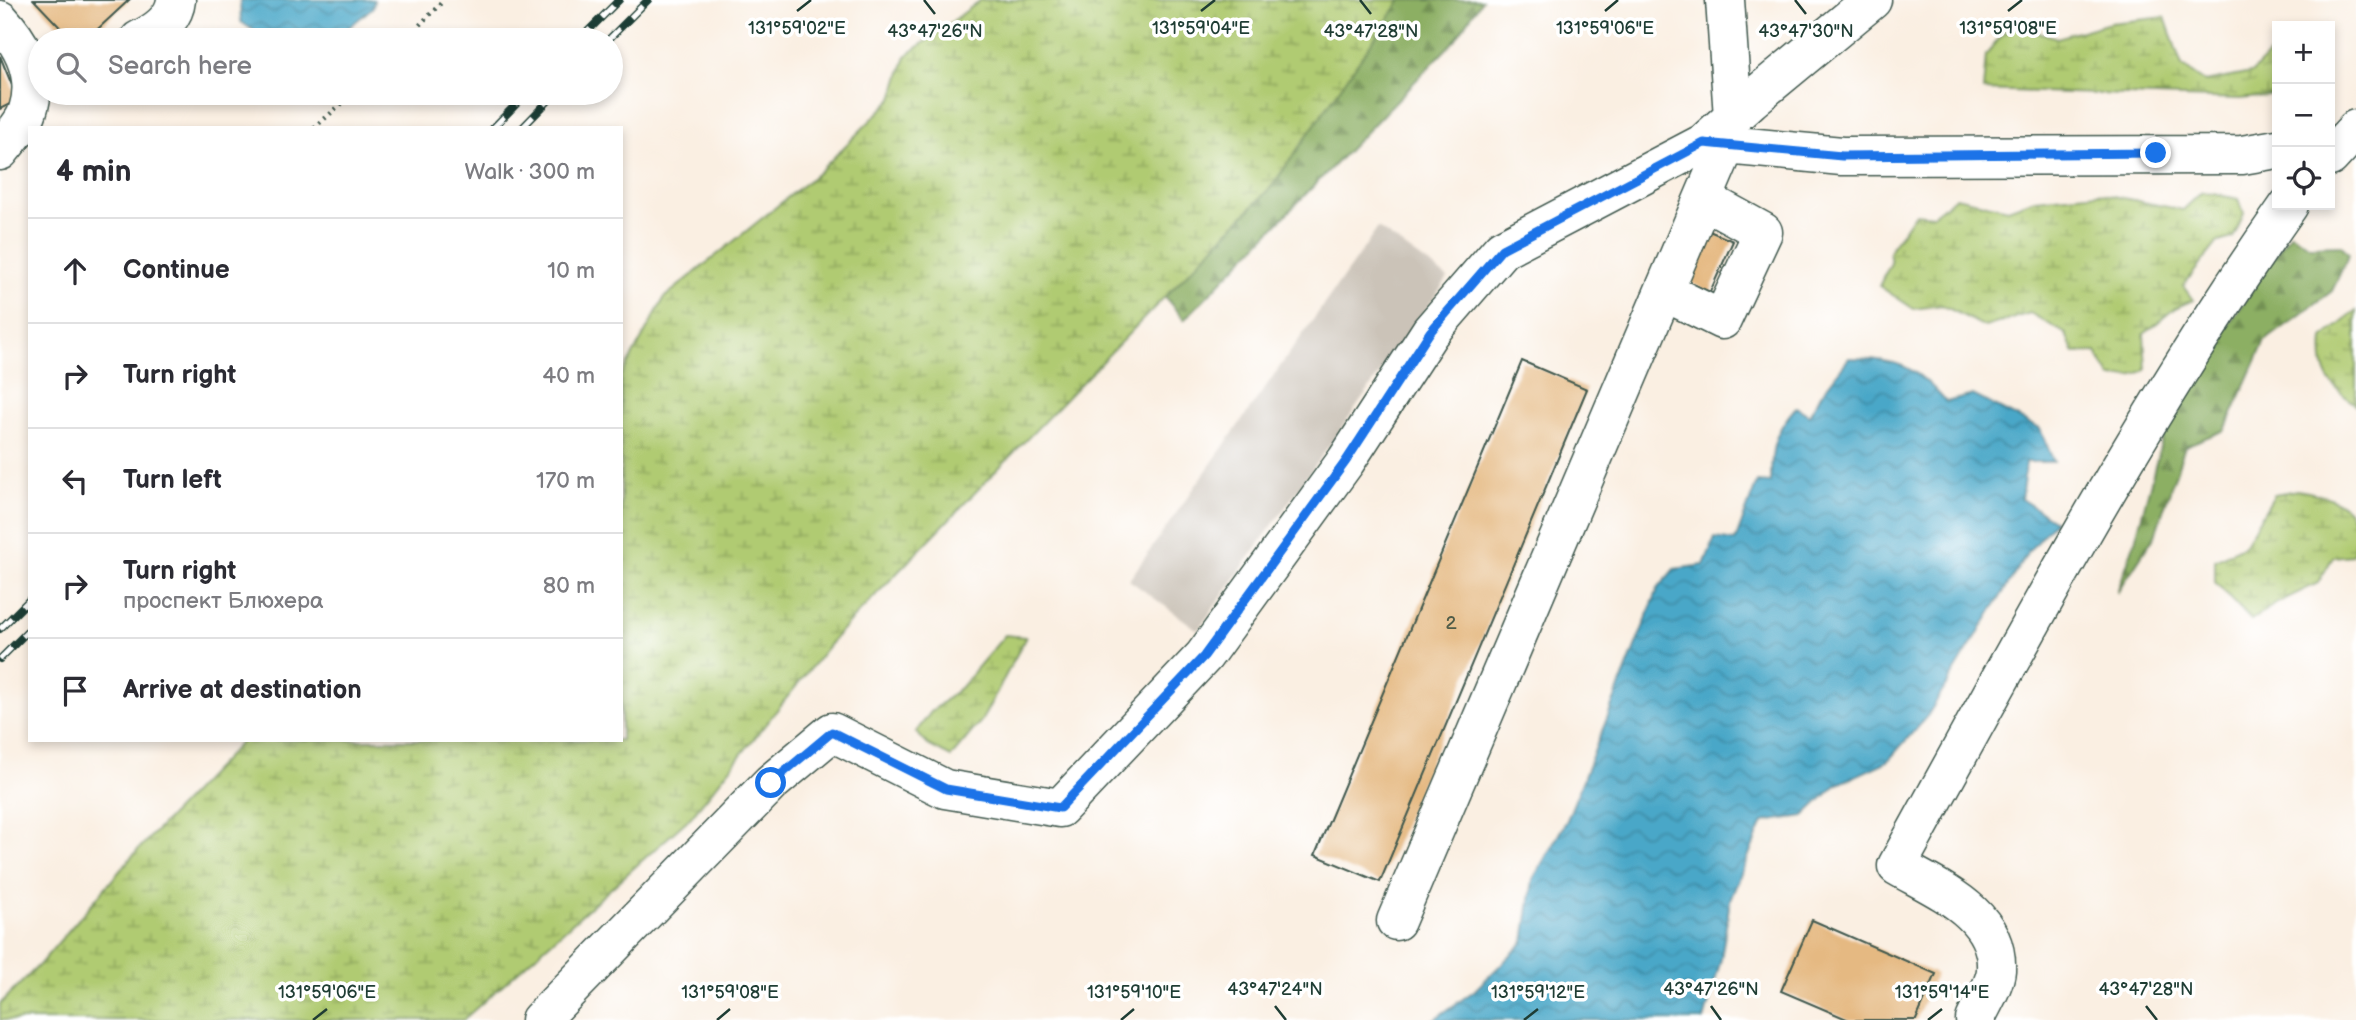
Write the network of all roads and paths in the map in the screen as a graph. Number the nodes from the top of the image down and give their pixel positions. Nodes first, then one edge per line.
1 (176, 0) edge
2 (444, 0) edge
3 (1725, 0) edge
4 (1872, 0) edge
5 (0, 20) edge
6 (160, 28) edge
7 (417, 28) edge
8 (28, 62) edge
9 (39, 105) edge
10 (340, 105) edge
11 (316, 126) edge
12 (2356, 128) edge
13 (1721, 135) junction
14 (2335, 135) edge
15 (2272, 150) edge
16 (0, 151) edge
17 (2335, 151) edge
18 (1703, 199) junction
19 (2285, 210) edge
20 (1665, 292) junction
21 (1396, 921) dead end
22 (540, 1020) edge
23 (1975, 1020) edge

1 - 6 street
2 - 7 path
3 - 13 street
4 - 13 street
5 - 8 street
9 - 16 street
10 - 11 path
12 - 14 street
12 - 17 street
13 - 15 street
13 - 18 street
13 - 22 street
18 - 20 street
18 - 20 street
19 - 23 street
20 - 21 street

